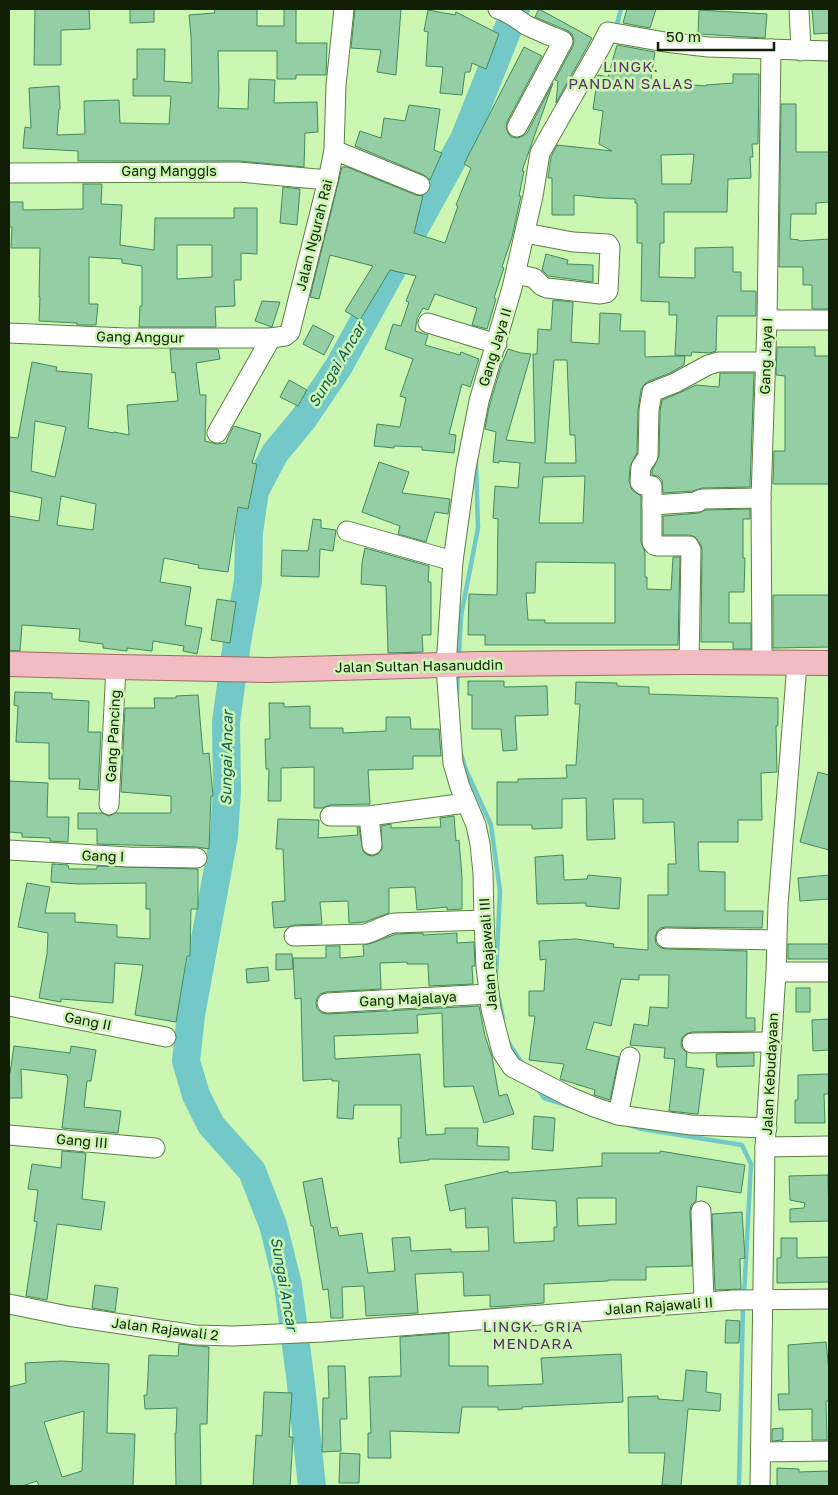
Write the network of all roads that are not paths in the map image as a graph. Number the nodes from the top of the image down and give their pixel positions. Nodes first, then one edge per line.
1 (344, 9) edge
2 (799, 9) edge
3 (502, 10) edge
4 (771, 49) junction
5 (800, 51) junction
6 (829, 51) edge
7 (517, 127) dead end
8 (334, 150) junction
9 (9, 173) edge
10 (328, 180) junction
11 (420, 185) dead end
12 (531, 234) junction
13 (523, 275) junction
14 (767, 320) junction
15 (829, 320) edge
16 (428, 323) dead end
17 (9, 334) edge
18 (271, 338) junction
19 (496, 344) junction
20 (766, 362) junction
21 (218, 433) dead end
22 (761, 498) junction
23 (652, 505) junction
24 (347, 531) dead end
25 (453, 561) junction
26 (689, 662) junction
27 (762, 663) junction
28 (829, 663) edge
29 (9, 664) edge
30 (797, 664) junction
31 (450, 666) junction
32 (116, 668) junction
33 (466, 803) junction
34 (109, 805) dead end
35 (330, 816) dead end
36 (369, 816) junction
37 (372, 845) dead end
38 (9, 850) edge
39 (197, 858) dead end
40 (484, 920) junction
41 (294, 936) dead end
42 (666, 938) dead end
43 (776, 940) junction
44 (776, 972) junction
45 (829, 972) edge
46 (490, 994) junction
47 (327, 1003) dead end
48 (9, 1006) edge
49 (166, 1037) dead end
50 (771, 1042) junction
51 (692, 1043) dead end
52 (630, 1057) dead end
53 (618, 1115) junction
54 (9, 1135) edge
55 (766, 1137) junction
56 (829, 1146) edge
57 (155, 1148) dead end
58 (701, 1211) dead end
59 (829, 1299) edge
60 (760, 1300) junction
61 (704, 1302) junction
62 (9, 1304) edge
63 (323, 1332) joint
64 (829, 1451) edge
65 (761, 1452) junction
66 (760, 1486) edge

1 - 8 street, Jalan Ngurah Rai
2 - 5 street
3 - 7 street
4 - 5 street
4 - 12 street, Gang Jaya II
4 - 14 street, Gang Jaya I
5 - 6 street
8 - 10 street, Jalan Ngurah Rai
8 - 11 street
9 - 10 street, Gang Manggis
10 - 18 street, Jalan Ngurah Rai
12 - 13 street, Gang Jaya II
12 - 13 street
13 - 19 street, Gang Jaya II
14 - 15 street
14 - 20 street, Gang Jaya I
16 - 19 street
17 - 18 street, Gang Anggur
18 - 21 street
19 - 25 street, Gang Jaya II
20 - 22 street, Gang Jaya I
20 - 23 street
22 - 23 street
22 - 27 street, Gang Jaya I
23 - 26 street
24 - 25 street
25 - 31 street, Gang Jaya II
26 - 27 main road, Jalan Sultan Hasanuddin
26 - 31 main road, Jalan Sultan Hasanuddin
27 - 30 main road, Jalan Sultan Hasanuddin
28 - 30 main road, Jalan Sultan Hasanuddin
29 - 32 main road, Jalan Sultan Hasanuddin
30 - 43 street, Jalan Kebudayaan
31 - 32 main road, Jalan Sultan Hasanuddin
31 - 33 street, Jalan Rajawali III
32 - 34 street, Gang Pancing
33 - 36 street
33 - 40 street, Jalan Rajawali III
35 - 36 street
36 - 37 street
38 - 39 street, Gang I
40 - 41 street
40 - 46 street, Jalan Rajawali III
42 - 43 street
43 - 44 street, Jalan Kebudayaan
44 - 45 street
44 - 50 street, Jalan Kebudayaan
46 - 47 street, Gang Majalaya
46 - 53 street, Jalan Rajawali III
48 - 49 street, Gang II
50 - 51 street
50 - 55 street, Jalan Kebudayaan
52 - 53 street
53 - 55 street, Jalan Rajawali III
54 - 57 street, Gang III
55 - 56 street, Jalan Rajawali III
55 - 60 street, Jalan Kebudayaan
58 - 61 street
59 - 60 street, Jalan Rajawali II
60 - 61 street, Jalan Rajawali II
60 - 65 street, Jalan Kebudayaan
61 - 63 street, Jalan Rajawali II
62 - 63 street, Jalan Rajawali 2
64 - 65 street
65 - 66 street, Jalan Kebudayaan

